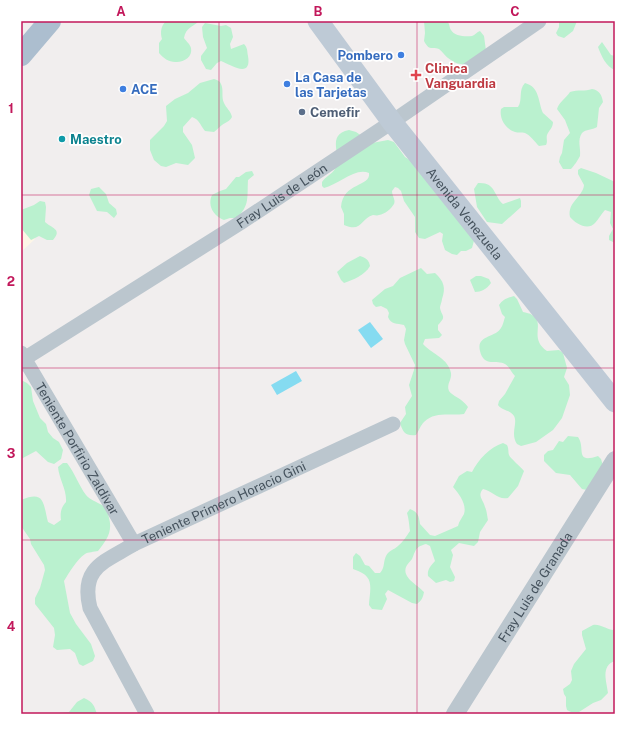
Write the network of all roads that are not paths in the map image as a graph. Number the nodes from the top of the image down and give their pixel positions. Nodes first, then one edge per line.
1 (50, 21) edge
2 (318, 21) edge
3 (539, 21) edge
4 (21, 55) edge
5 (392, 122) junction
6 (22, 358) edge
7 (615, 402) edge
8 (393, 424) dead end
9 (615, 460) edge
10 (134, 544) junction
11 (147, 714) edge
12 (455, 714) edge

1 - 4 main road
2 - 5 main road, Avenida Venezuela
3 - 5 street, Fray Luis de León
5 - 6 street, Fray Luis de León
5 - 7 main road, Avenida Venezuela
6 - 10 street, Teniente Porfirio Zaldívar
8 - 10 street, Teniente Primero Horacio Gini
9 - 12 street, Fray Luis de Granada
10 - 11 street, Teniente Primero Horacio Gini

